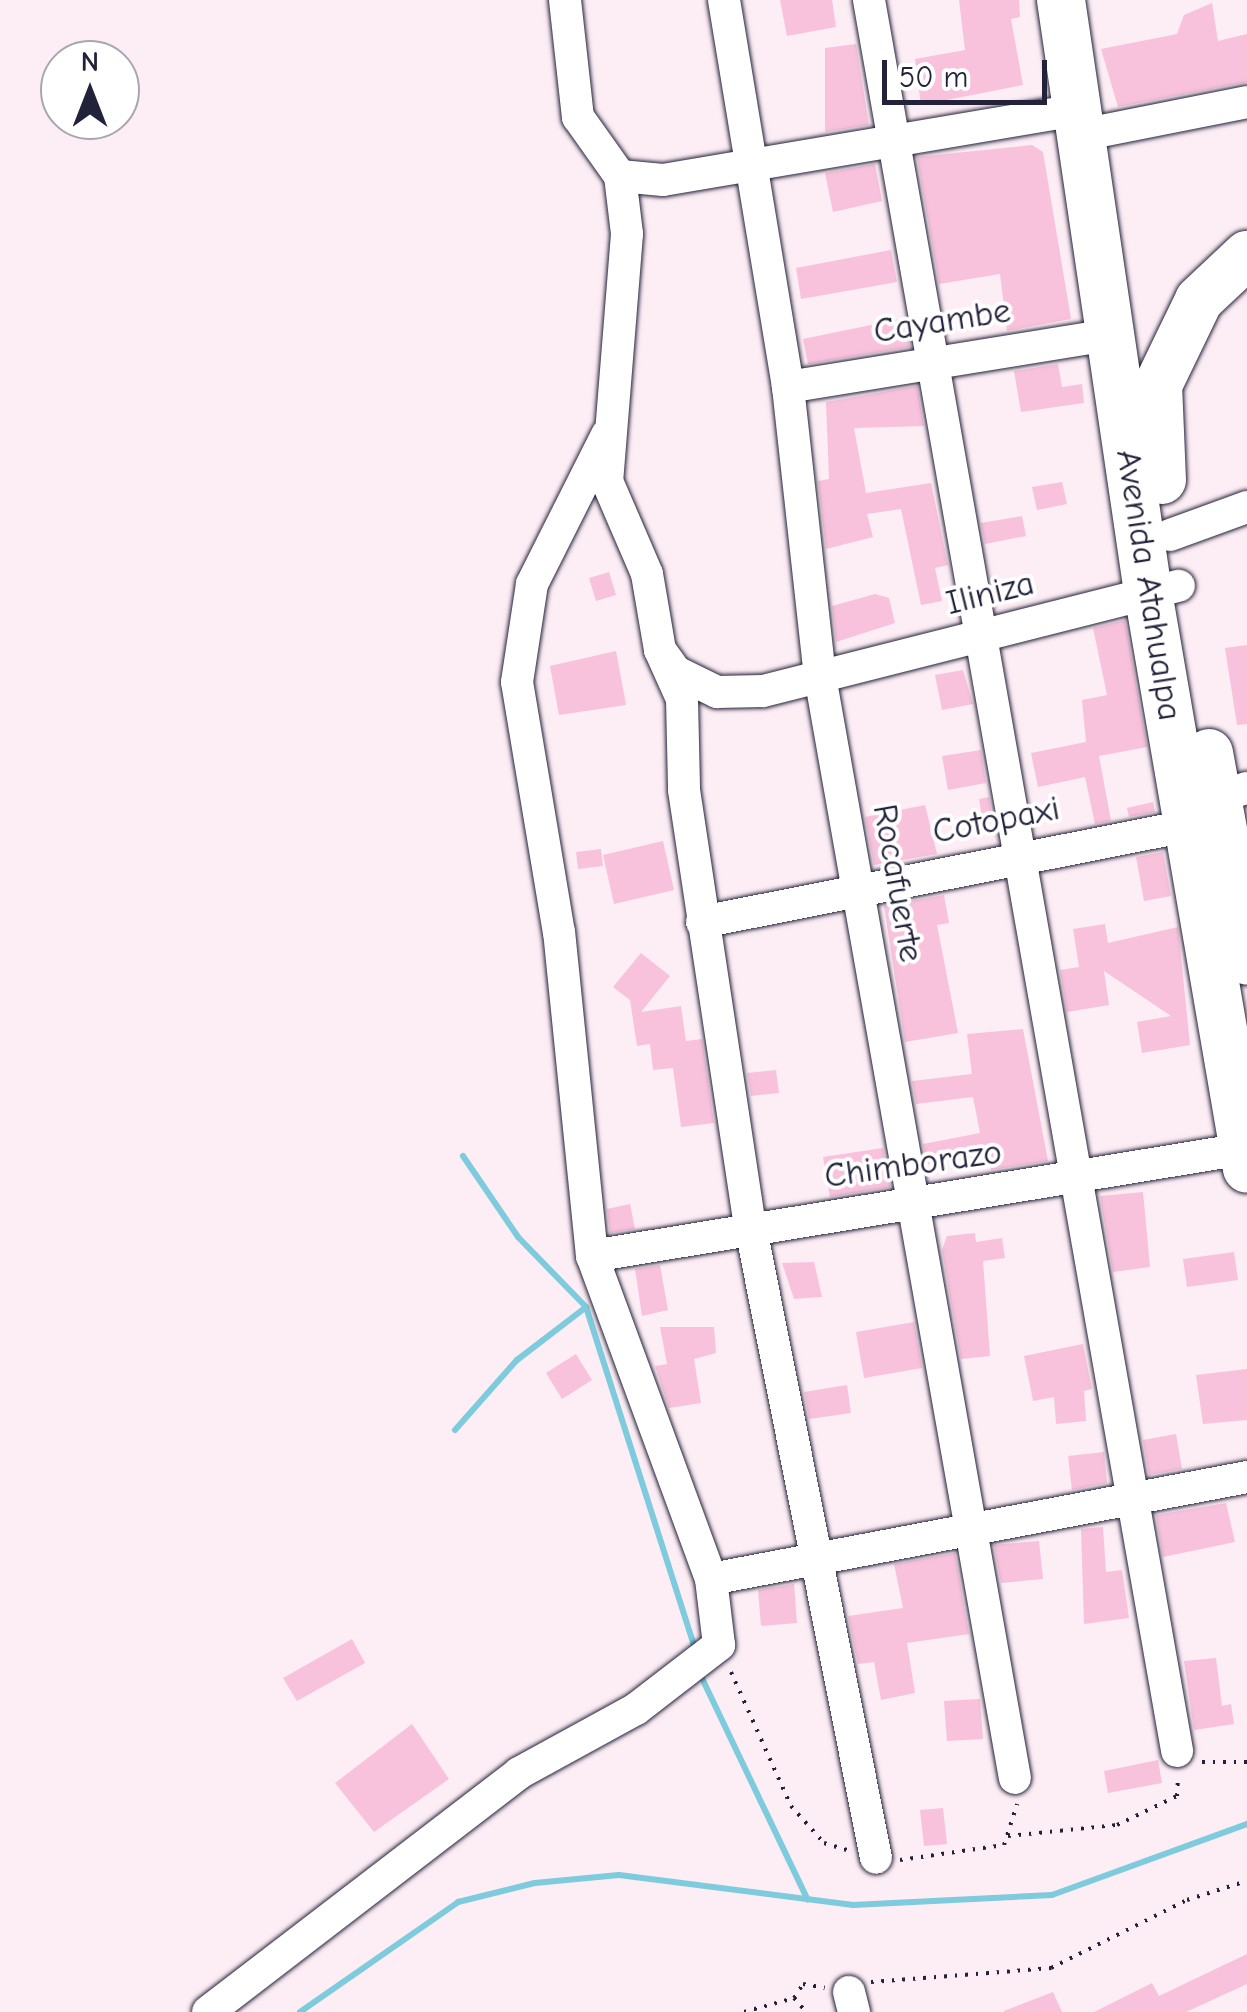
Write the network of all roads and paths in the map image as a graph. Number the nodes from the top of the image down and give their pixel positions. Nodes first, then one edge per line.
1 (565, 0) edge
2 (724, 0) edge
3 (868, 0) edge
4 (1061, 0) edge
5 (1247, 102) edge
6 (1084, 122) junction
7 (892, 139) junction
8 (755, 162) junction
9 (620, 176) junction
10 (1247, 255) edge
11 (1110, 335) junction
12 (935, 362) junction
13 (788, 387) junction
14 (607, 435) junction
15 (1247, 507) edge
16 (1170, 535) junction
17 (1163, 589) junction
18 (984, 636) junction
19 (660, 650) junction
20 (820, 676) junction
21 (1218, 804) edge
22 (1020, 856) junction
23 (859, 887) junction
24 (702, 922) junction
25 (1247, 961) edge
26 (1245, 1159) edge
27 (1076, 1181) junction
28 (914, 1206) junction
29 (750, 1224) junction
30 (592, 1256) junction
31 (1247, 1477) edge
32 (1131, 1499) junction
33 (972, 1530) junction
34 (815, 1559) junction
35 (711, 1579) junction
36 (1177, 1756) junction
37 (1247, 1762) edge
38 (1015, 1778) dead end
39 (1008, 1836) dead end
40 (876, 1858) dead end
41 (1247, 1882) edge
42 (794, 1998) junction
43 (851, 2002) edge
44 (208, 2012) edge
45 (744, 2012) edge
46 (806, 2012) edge

1 - 9 street
2 - 8 street, Rocafuerte
3 - 7 street
4 - 6 highway, Avenida Atahualpa
5 - 6 street
6 - 7 street
6 - 11 highway, Avenida Atahualpa
7 - 8 street
7 - 12 street
8 - 9 street
8 - 13 street, Rocafuerte
9 - 14 street
10 - 16 highway, Avenida Atahualpa
11 - 12 street, Cayambe
11 - 17 highway, Avenida Atahualpa
12 - 13 street, Cayambe
12 - 18 street
13 - 20 street, Rocafuerte
14 - 19 street
14 - 30 street
15 - 16 street
16 - 17 highway, Avenida Atahualpa
17 - 18 street, Iliniza
17 - 21 highway, Avenida Atahualpa
18 - 20 street, Iliniza
18 - 22 street
19 - 20 street, Iliniza
19 - 24 street
20 - 23 street, Rocafuerte
21 - 22 street, Cotopaxi
21 - 25 highway, Avenida Atahualpa
21 - 26 highway, Avenida Atahualpa
22 - 23 street, Cotopaxi
22 - 27 street
23 - 24 street, Cotopaxi
23 - 28 street, Rocafuerte
24 - 29 street
26 - 27 street, Chimborazo
27 - 28 street, Chimborazo
27 - 32 street
28 - 29 street, Chimborazo
28 - 33 street, Rocafuerte
29 - 30 street, Chimborazo
29 - 34 street
30 - 35 street
31 - 32 street
32 - 33 street
32 - 36 street
33 - 34 street
33 - 38 street, Rocafuerte
34 - 35 street
34 - 40 street
35 - 44 street
36 - 37 path
36 - 39 path
41 - 43 path
42 - 43 path
42 - 45 path
42 - 46 path

